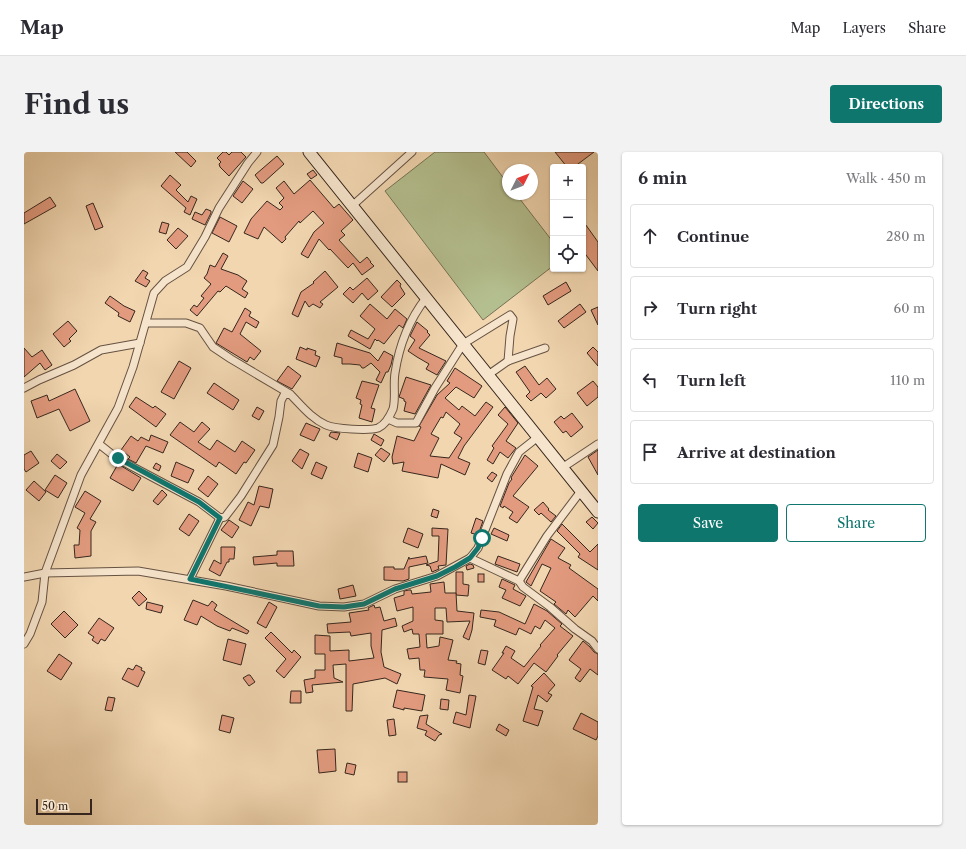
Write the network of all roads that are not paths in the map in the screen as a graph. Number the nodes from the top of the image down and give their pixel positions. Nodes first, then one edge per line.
1 (257, 152) edge
2 (309, 152) edge
3 (412, 152) edge
4 (352, 206) junction
5 (426, 298) junction
6 (146, 324) junction
7 (140, 343) junction
8 (463, 344) junction
9 (546, 348) dead end
10 (508, 361) junction
11 (488, 375) junction
12 (24, 388) edge
13 (290, 394) junction
14 (388, 419) junction
15 (538, 437) junction
16 (99, 444) junction
17 (598, 444) edge
18 (562, 468) junction
19 (581, 491) junction
20 (598, 512) edge
21 (220, 518) junction
22 (470, 558) junction
23 (45, 573) junction
24 (24, 577) edge
25 (190, 579) junction
26 (519, 581) junction
27 (24, 644) edge
28 (598, 649) edge

1 - 6 street
2 - 4 main road
3 - 4 street
4 - 5 main road
5 - 8 main road
5 - 14 street
6 - 7 street
6 - 13 street
7 - 12 street
7 - 16 street
8 - 10 street
8 - 11 main road
8 - 14 street
9 - 10 street
10 - 11 street
11 - 15 main road
13 - 14 street
13 - 21 street
15 - 18 main road
15 - 22 street
16 - 21 street
16 - 23 street
17 - 18 street
18 - 19 main road
19 - 20 main road
19 - 26 street
21 - 25 street
22 - 25 street
22 - 26 street
23 - 24 street
23 - 25 street
23 - 27 street
26 - 28 street

